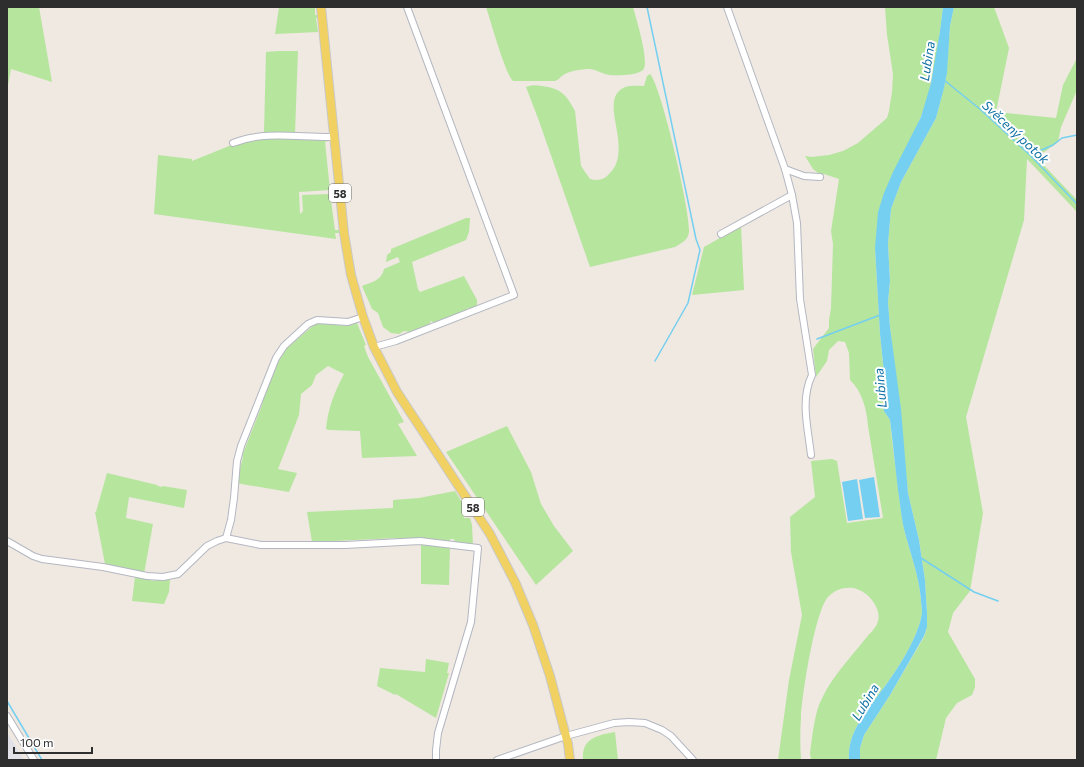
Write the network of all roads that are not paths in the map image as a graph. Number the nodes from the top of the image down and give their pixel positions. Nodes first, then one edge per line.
1 (321, 7) edge
2 (407, 7) edge
3 (727, 7) edge
4 (334, 137) junction
5 (233, 143) dead end
6 (785, 169) junction
7 (820, 177) dead end
8 (792, 195) junction
9 (721, 234) dead end
10 (363, 317) junction
11 (374, 347) junction
12 (811, 455) dead end
13 (226, 538) junction
14 (7, 541) edge
15 (7, 716) edge
16 (566, 736) junction
17 (34, 760) edge
18 (436, 760) edge
19 (498, 760) edge
20 (570, 760) edge
21 (693, 760) edge

1 - 4 main road, 58
2 - 11 street
3 - 6 street
4 - 5 street
4 - 10 main road, 58
6 - 7 street
6 - 8 street
8 - 9 street
8 - 12 street
10 - 11 main road, 58
10 - 13 street
11 - 16 main road, 58
13 - 14 street
13 - 18 street
15 - 17 street
16 - 19 street
16 - 20 main road, 58
16 - 21 street

